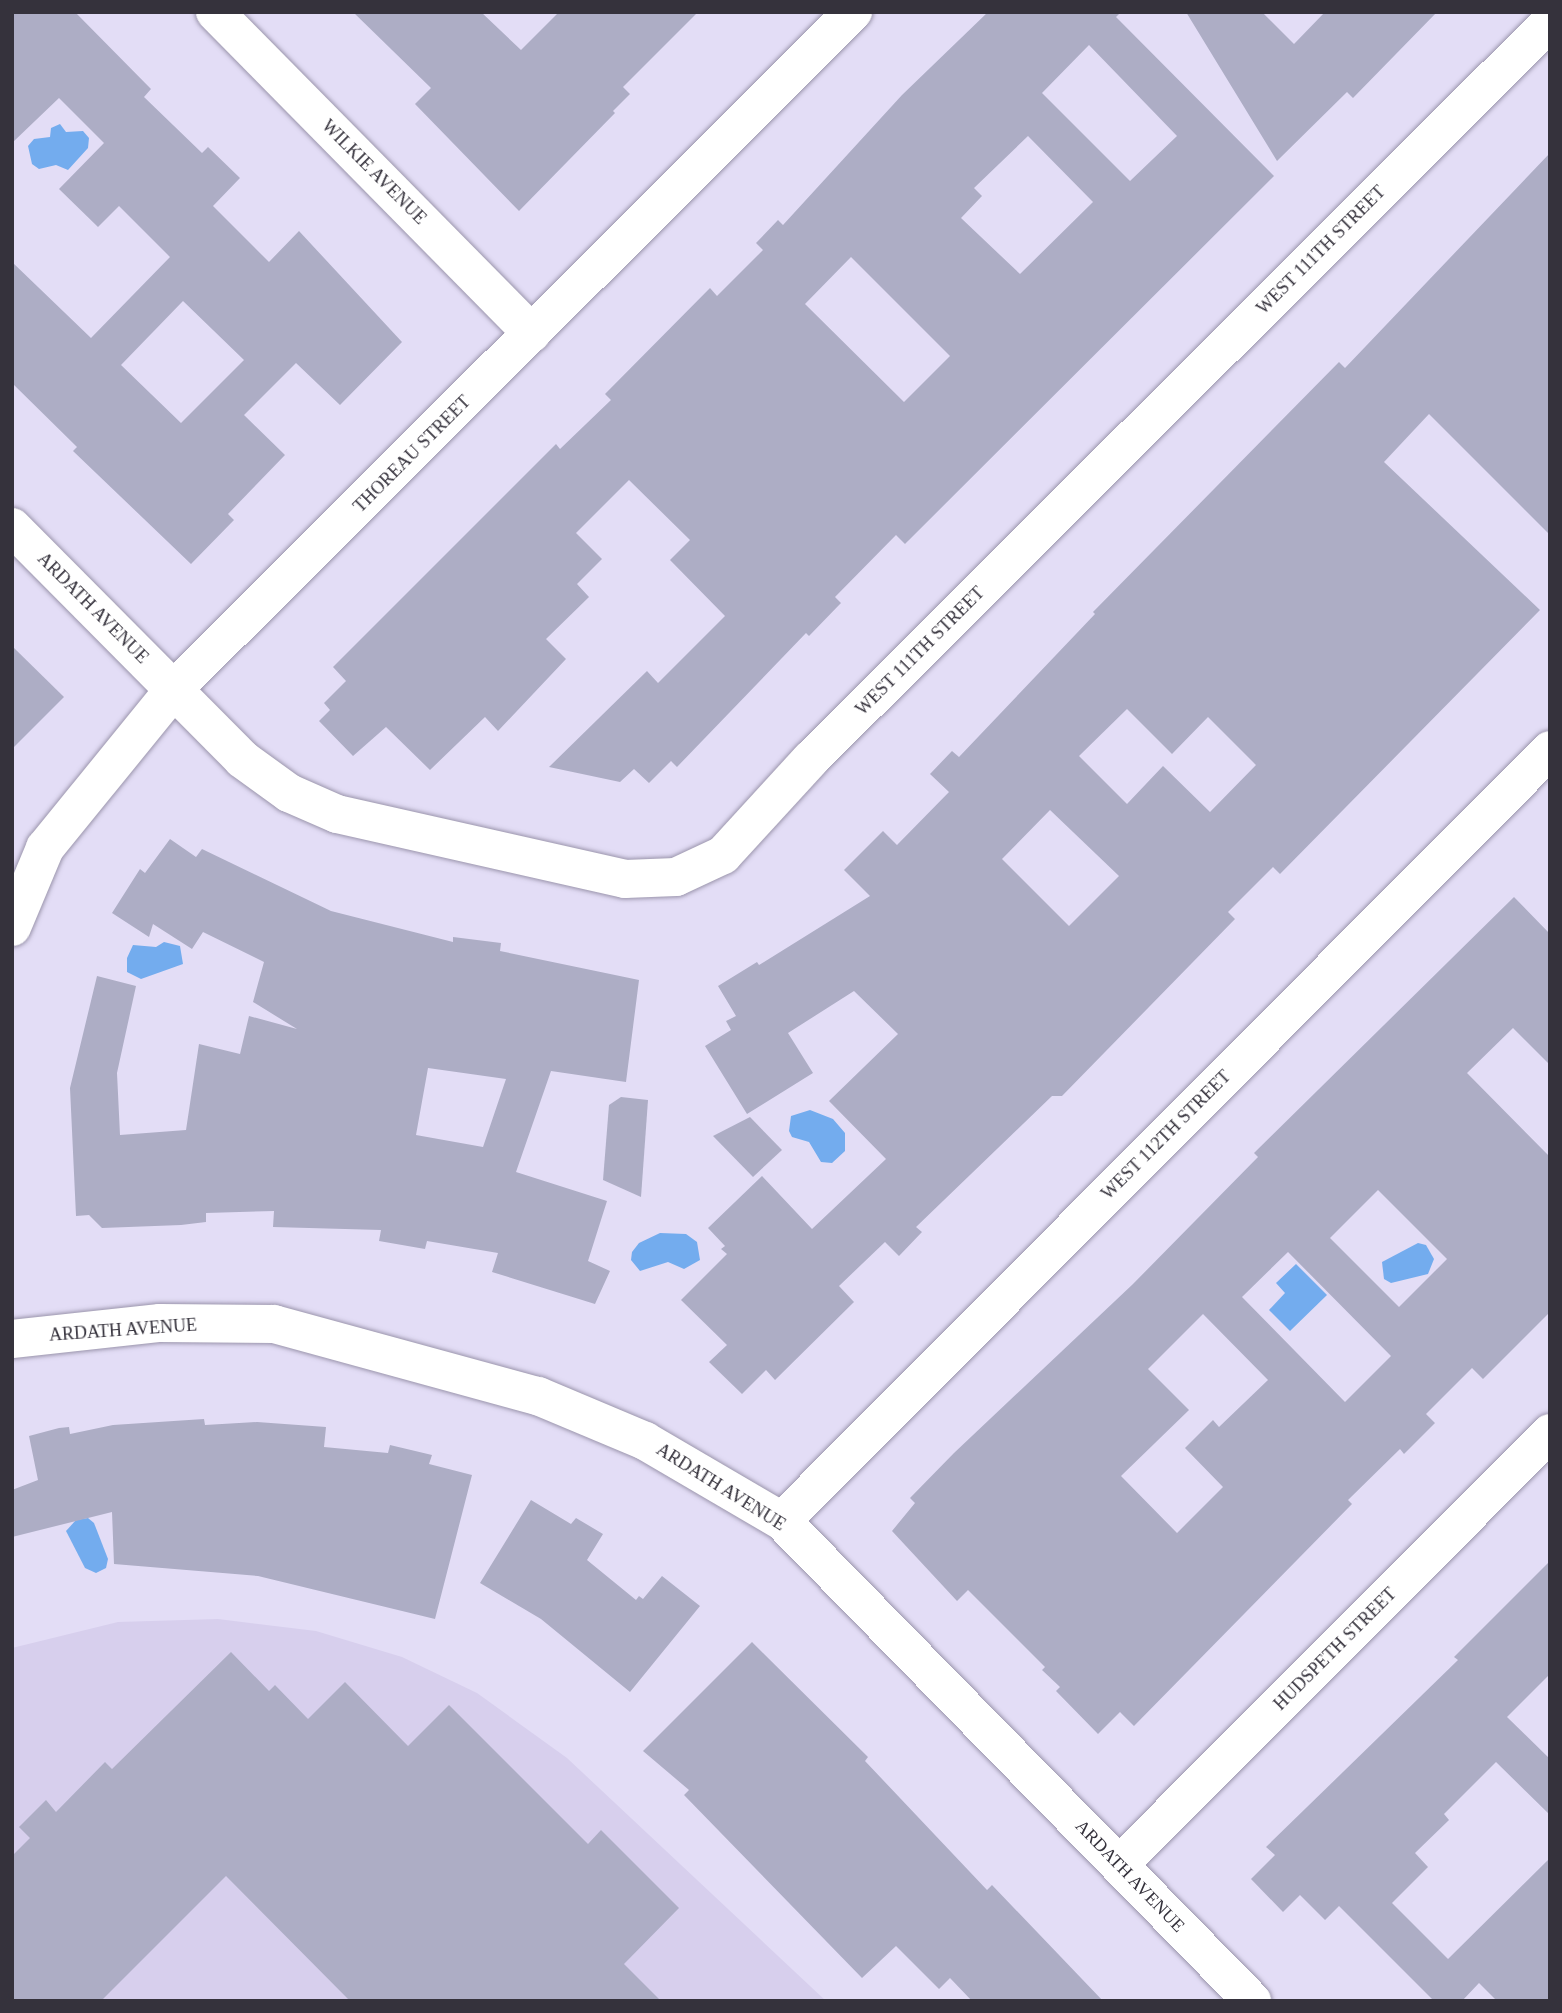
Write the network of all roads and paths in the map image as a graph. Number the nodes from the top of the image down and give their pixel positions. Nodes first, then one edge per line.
1 (215, 12) edge
2 (853, 12) edge
3 (1550, 22) edge
4 (533, 333) junction
5 (12, 527) edge
6 (174, 689) junction
7 (1550, 750) edge
8 (12, 927) edge
9 (12, 1339) edge
10 (1550, 1433) edge
11 (782, 1521) junction
12 (1119, 1864) junction
13 (1252, 2001) edge

1 - 4 street, WILKIE AVENUE
2 - 4 street, THOREAU STREET
3 - 6 street, WEST 111TH STREET
4 - 6 street, THOREAU STREET
5 - 6 street, ARDATH AVENUE
6 - 8 street, THOREAU STREET
7 - 11 street, WEST 112TH STREET
9 - 11 street, ARDATH AVENUE
10 - 12 street, HUDSPETH STREET
11 - 12 street, ARDATH AVENUE
12 - 13 street, ARDATH AVENUE

